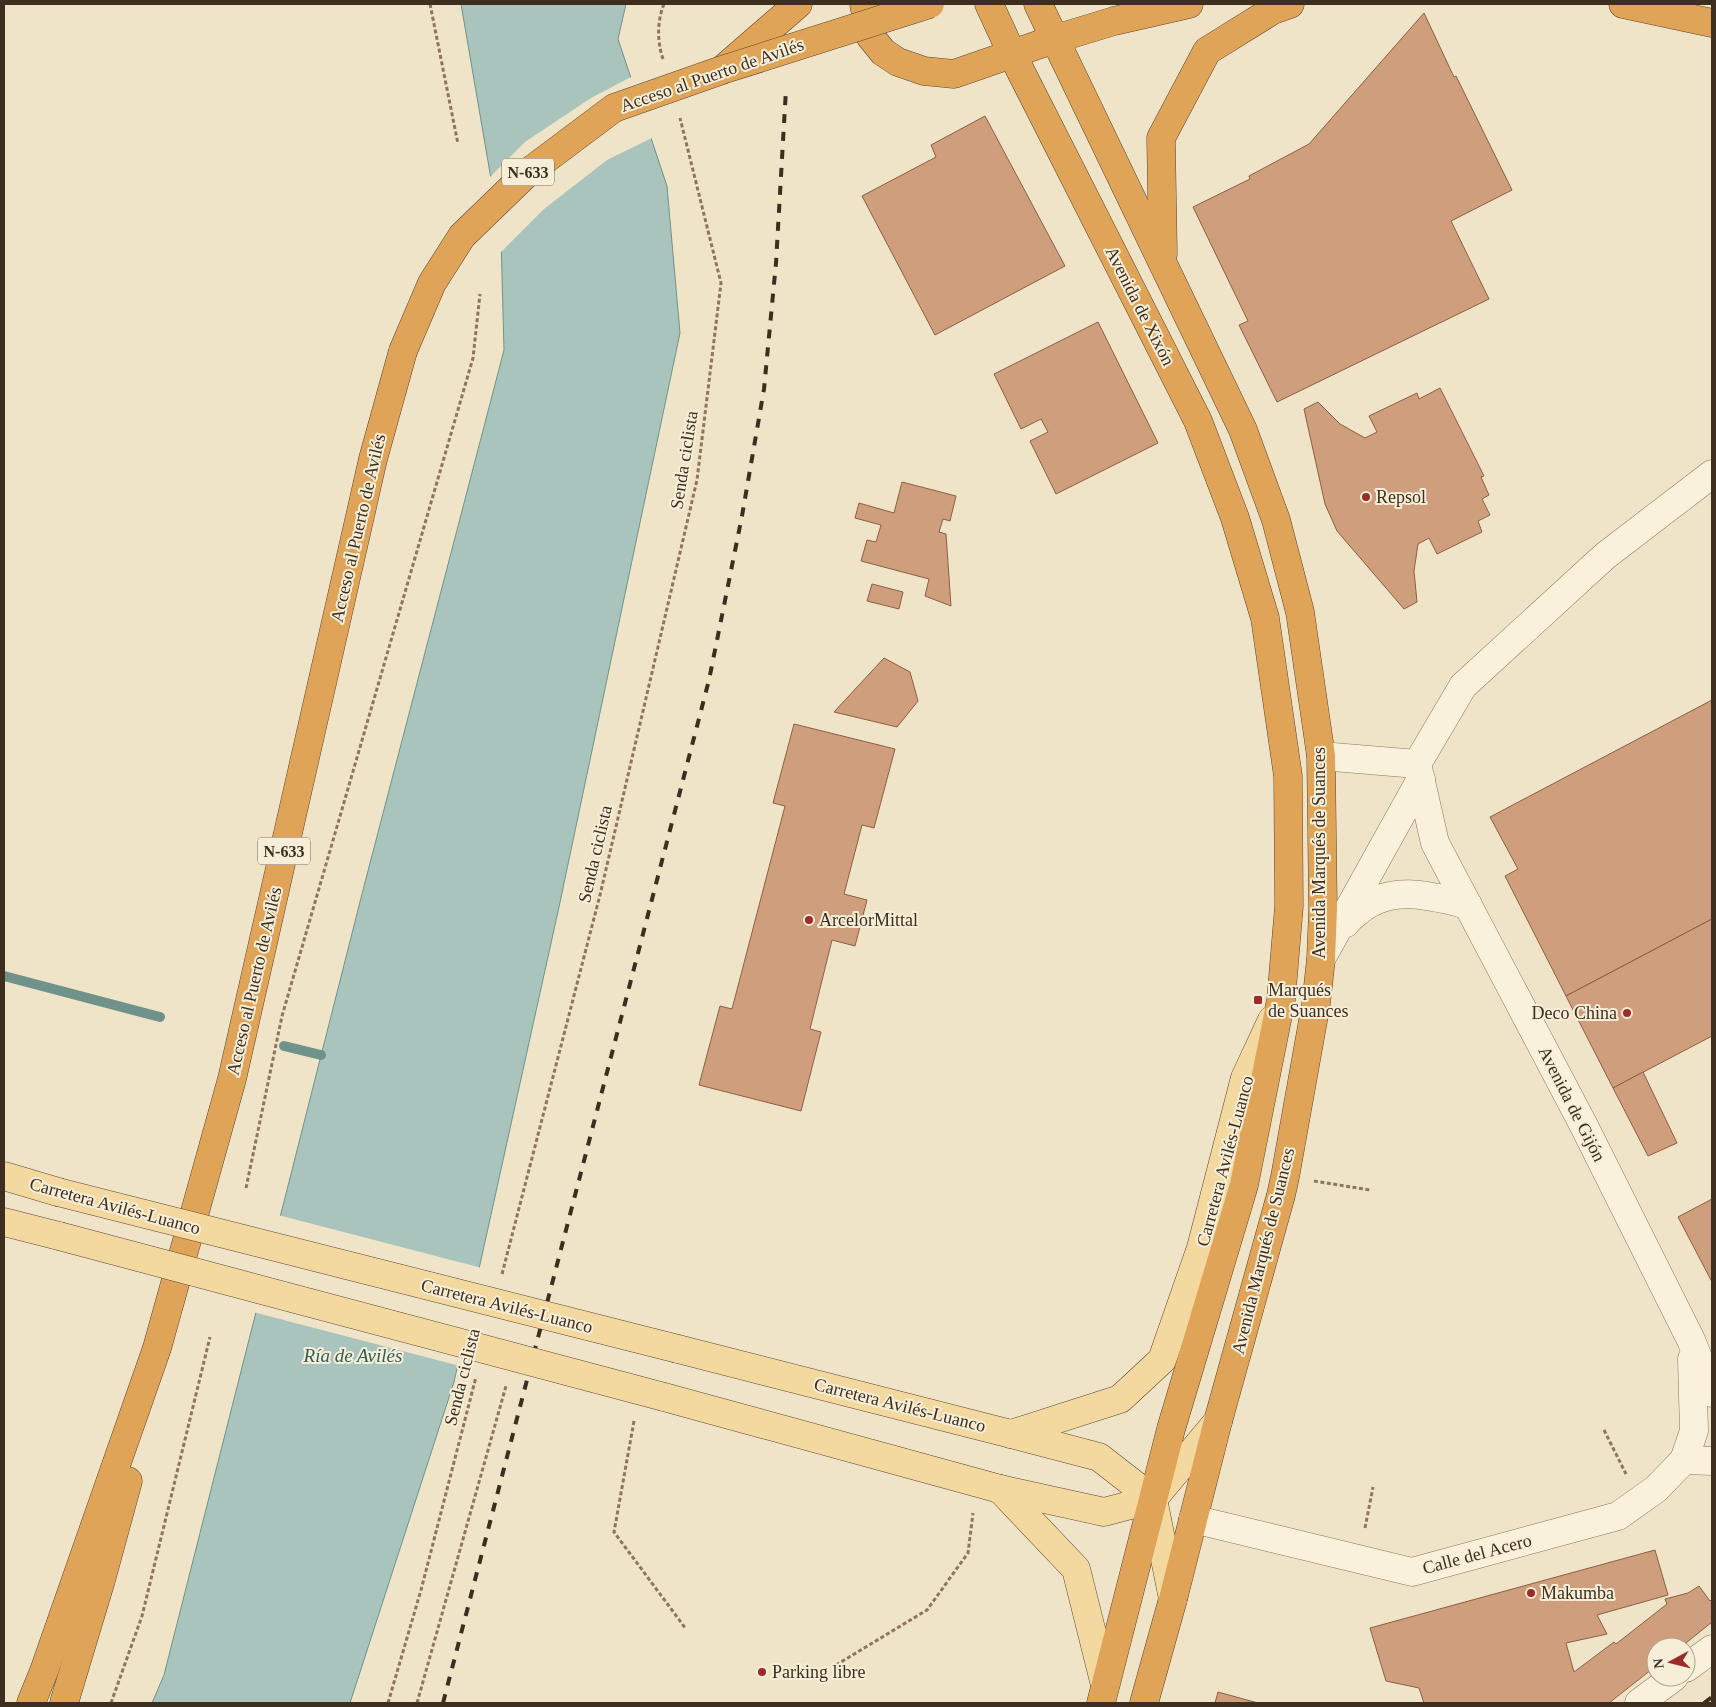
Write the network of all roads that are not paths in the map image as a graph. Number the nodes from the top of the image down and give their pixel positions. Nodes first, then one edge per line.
1 (798, 4) edge
2 (864, 4) edge
3 (930, 4) edge
4 (989, 4) edge
5 (1038, 4) edge
6 (1189, 4) edge
7 (1290, 4) edge
8 (1623, 4) edge
9 (1687, 4) edge
10 (1712, 18) edge
11 (1712, 22) edge
12 (1055, 39) junction
13 (1012, 54) junction
14 (722, 70) junction
15 (1163, 263) junction
16 (1712, 474) edge
17 (1265, 618) joint
18 (1321, 756) junction
19 (1419, 772) junction
20 (1468, 905) junction
21 (1321, 959) junction
22 (1281, 1000) junction
23 (4, 1176) edge
24 (4, 1222) edge
25 (1691, 1340) junction
26 (156, 1348) junction
27 (1712, 1393) edge
28 (1218, 1421) junction
29 (1011, 1434) junction
30 (1684, 1460) junction
31 (1712, 1461) edge
32 (989, 1486) junction
33 (1153, 1499) junction
34 (1193, 1519) junction
35 (1173, 1599) junction
36 (1712, 1648) edge
37 (1696, 1660) edge
38 (1661, 1687) edge
39 (1103, 1694) edge
40 (31, 1703) edge
41 (64, 1703) edge
42 (1144, 1703) edge
43 (1639, 1703) edge

1 - 14 highway
2 - 13 highway
3 - 14 highway, Acceso al Puerto de Avilés / N-633, bridge
4 - 13 highway, Avenida de Xixón
5 - 12 highway
6 - 12 highway
7 - 15 highway
8 - 11 highway
9 - 10 highway
12 - 13 highway
12 - 15 highway
13 - 17 highway, Avenida de Xixón
14 - 26 highway, Acceso al Puerto de Avilés / N-633, bridge
15 - 18 highway, Avenida Marqués de Suances
16 - 19 street
17 - 22 highway, Avenida Marqués de Suances
18 - 19 street
18 - 21 highway, Avenida Marqués de Suances
19 - 20 street, Avenida de Gijón
19 - 21 street
20 - 21 street
20 - 25 street, Avenida de Gijón
21 - 28 highway, Avenida Marqués de Suances
22 - 29 main road, Carretera Avilés-Luanco
22 - 33 highway, Avenida Marqués de Suances
23 - 29 main road, Carretera Avilés-Luanco, bridge
24 - 32 main road, bridge
25 - 27 street, Avenida de Gijón
25 - 30 street, Calle del Acero
26 - 40 highway
26 - 41 highway
28 - 33 main road
28 - 34 highway, Avenida Marqués de Suances
29 - 33 main road, Carretera Avilés-Luanco
30 - 31 street
30 - 34 street, Calle del Acero
32 - 33 main road
32 - 39 main road
33 - 35 main road
33 - 39 highway, Avenida Marqués de Suances
34 - 35 highway, Avenida Marqués de Suances
35 - 42 highway, Avenida Marqués de Suances
36 - 37 street
38 - 43 street

